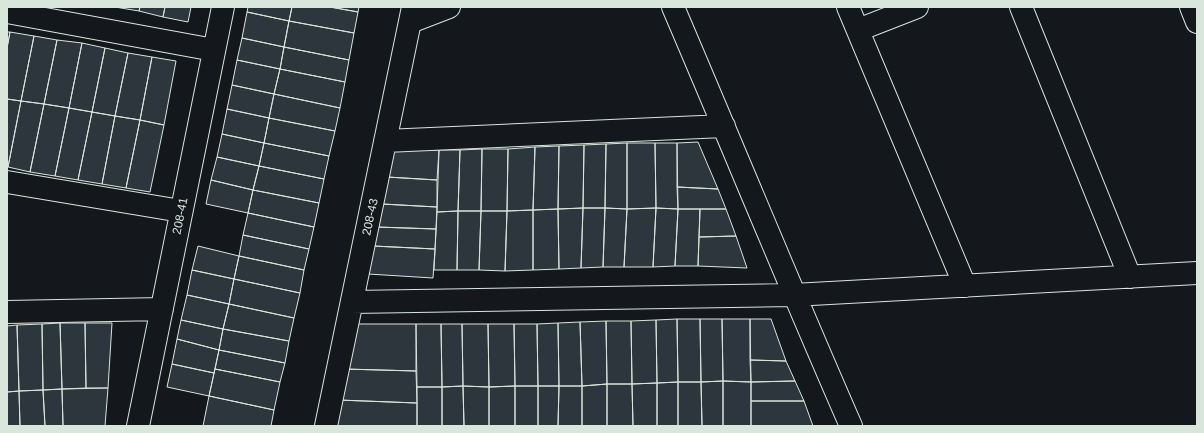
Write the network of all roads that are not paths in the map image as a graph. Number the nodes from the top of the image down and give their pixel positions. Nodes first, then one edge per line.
1 (222, 7) edge
2 (449, 7) edge
3 (673, 7) edge
4 (848, 7) edge
5 (917, 7) edge
6 (1021, 7) edge
7 (1191, 7) edge
8 (7, 12) edge
9 (411, 15) edge
10 (1197, 22) edge
11 (858, 30) junction
12 (214, 50) junction
13 (724, 126) junction
14 (385, 141) junction
15 (7, 182) edge
16 (181, 211) junction
17 (1197, 274) edge
18 (1130, 277) junction
19 (965, 286) junction
20 (793, 295) junction
21 (352, 302) junction
22 (162, 309) junction
23 (7, 312) edge
24 (138, 426) edge
25 (326, 426) edge
26 (851, 426) edge

1 - 12 street, 208-41
2 - 9 street
3 - 13 street
4 - 11 street
5 - 11 street
6 - 18 street
7 - 10 street
8 - 12 street
9 - 14 street, 208-43
11 - 19 street
12 - 16 street, 208-41
13 - 14 street
13 - 20 street
14 - 21 street, 208-43
15 - 16 street
16 - 22 street, 208-41
17 - 18 street
18 - 19 street
19 - 20 street
20 - 21 street
20 - 26 street
21 - 25 street, 208-43
22 - 23 street
22 - 24 street, 208-41

